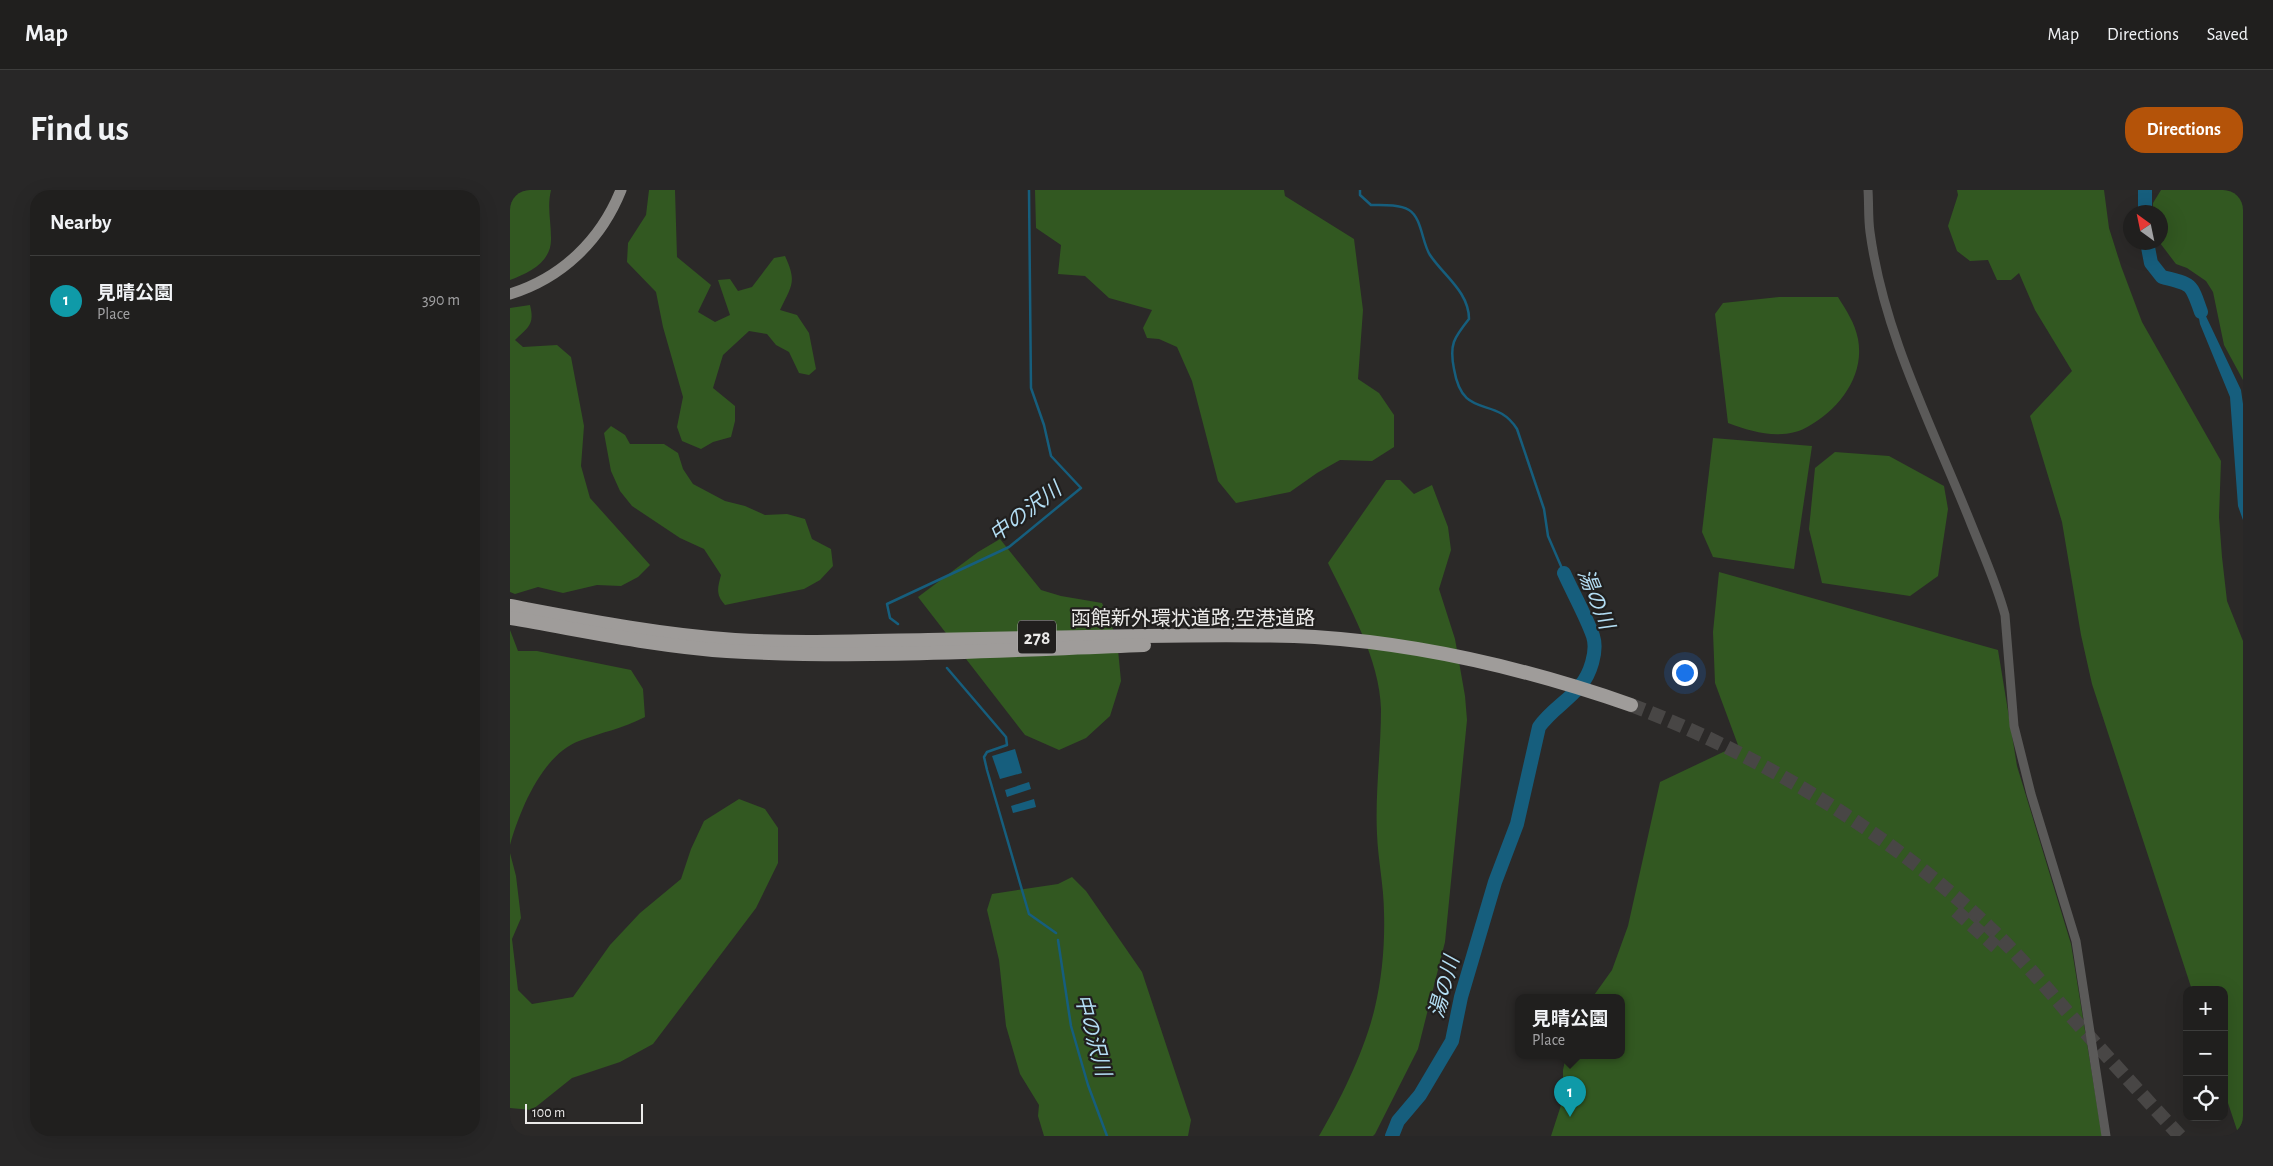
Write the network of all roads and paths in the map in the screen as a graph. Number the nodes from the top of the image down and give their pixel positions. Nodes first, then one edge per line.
1 (621, 190) edge
2 (1868, 190) edge
3 (510, 294) edge
4 (512, 612) edge
5 (1629, 709) tunnel mouth
6 (2106, 1136) edge

1 - 3 main road
2 - 6 street
4 - 5 highway, 函館新外環状道路;空港道路 / 278

